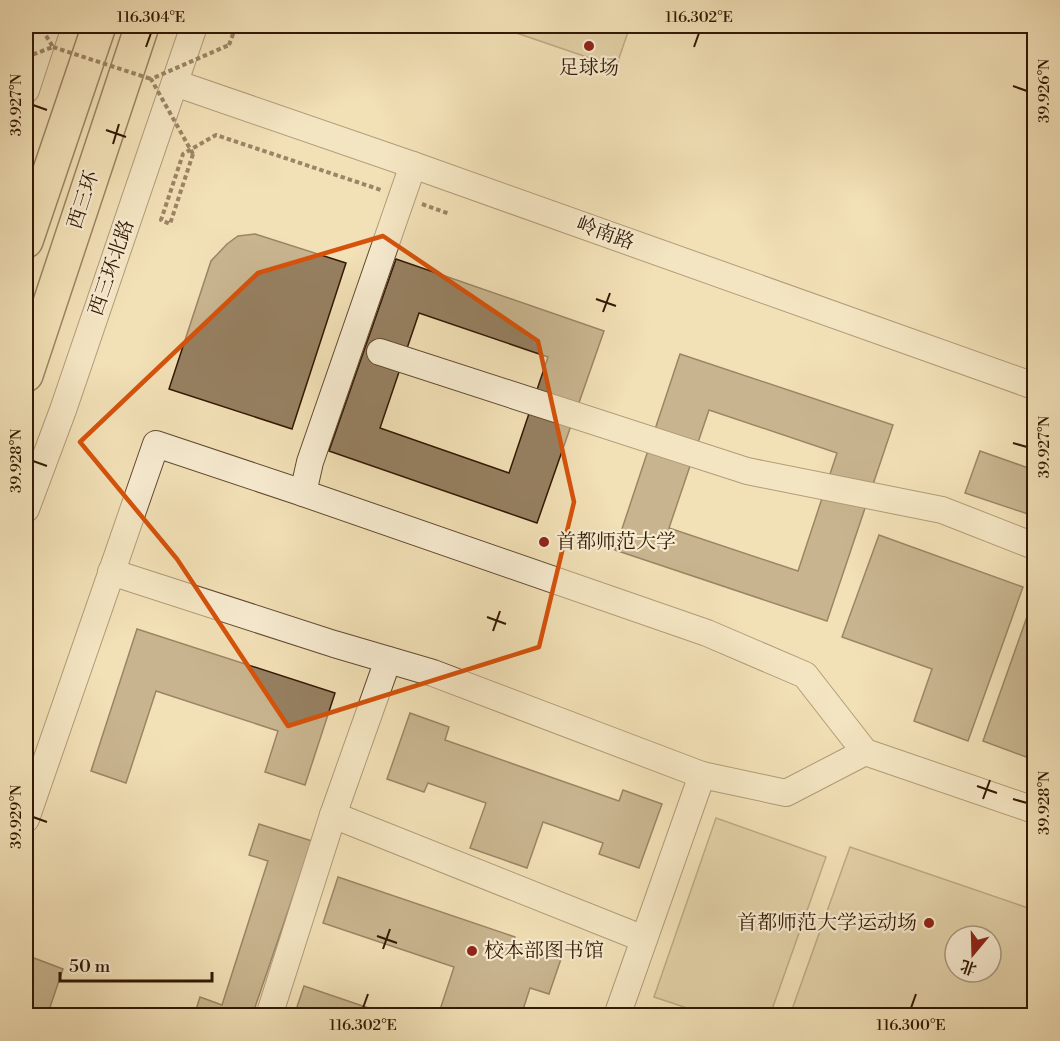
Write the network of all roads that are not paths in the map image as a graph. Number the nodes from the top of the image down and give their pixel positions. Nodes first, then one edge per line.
1 (99, 26) edge
2 (142, 26) edge
3 (194, 26) edge
4 (42, 33) edge
5 (163, 81) junction
6 (26, 90) edge
7 (413, 165) junction
8 (26, 241) edge
9 (380, 352) dead end
10 (26, 375) edge
11 (1035, 386) edge
12 (303, 493) junction
13 (26, 509) edge
14 (1035, 546) edge
15 (111, 572) junction
16 (388, 660) junction
17 (865, 752) junction
18 (702, 775) junction
19 (1035, 810) edge
20 (333, 815) junction
21 (26, 819) edge
22 (644, 939) junction
23 (269, 1016) edge
24 (617, 1016) edge

1 - 8 highway
2 - 10 highway, 西三环
3 - 5 street, 西三环北路
4 - 6 street
5 - 7 street, 岭南路
5 - 13 street, 西三环北路
7 - 11 street, 岭南路
7 - 12 street
9 - 14 street
12 - 15 street
12 - 17 street
15 - 16 street
15 - 21 street
16 - 18 street
16 - 20 street
17 - 18 street
17 - 19 street
18 - 22 street
20 - 22 street
20 - 23 street
22 - 24 street

